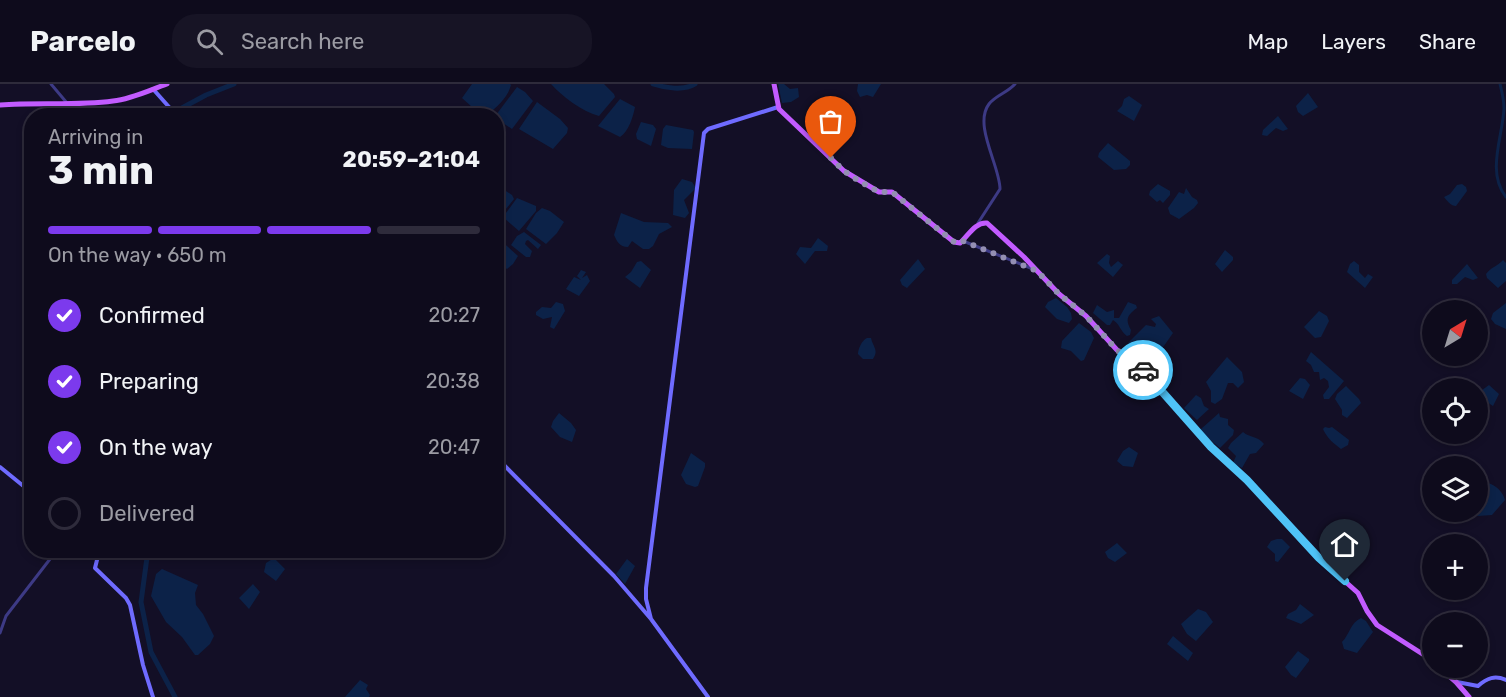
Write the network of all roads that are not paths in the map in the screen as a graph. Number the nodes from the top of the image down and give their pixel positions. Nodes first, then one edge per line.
1 (51, 84) edge
2 (167, 84) edge
3 (774, 84) edge
4 (1015, 84) edge
5 (153, 89) junction
6 (69, 104) junction
7 (0, 105) edge
8 (778, 107) junction
9 (170, 108) edge
10 (976, 226) junction
11 (963, 241) junction
12 (1037, 271) junction
13 (504, 465) edge
14 (0, 467) edge
15 (24, 486) edge
16 (51, 558) edge
17 (98, 558) edge
18 (651, 619) junction
19 (0, 633) edge
20 (1422, 653) edge
21 (1451, 678) edge
22 (1506, 680) edge
23 (1456, 682) junction
24 (153, 697) edge
25 (708, 697) edge
26 (1469, 697) edge

1 - 6 street
2 - 5 main road
3 - 8 main road
4 - 10 street
5 - 6 main road
5 - 9 main road
6 - 7 main road
8 - 11 main road
8 - 18 main road
10 - 11 main road
10 - 12 main road
11 - 12 street
12 - 20 main road
13 - 18 main road
14 - 15 main road
16 - 19 street
17 - 24 main road
18 - 25 main road
21 - 23 main road
22 - 23 main road
23 - 26 main road

